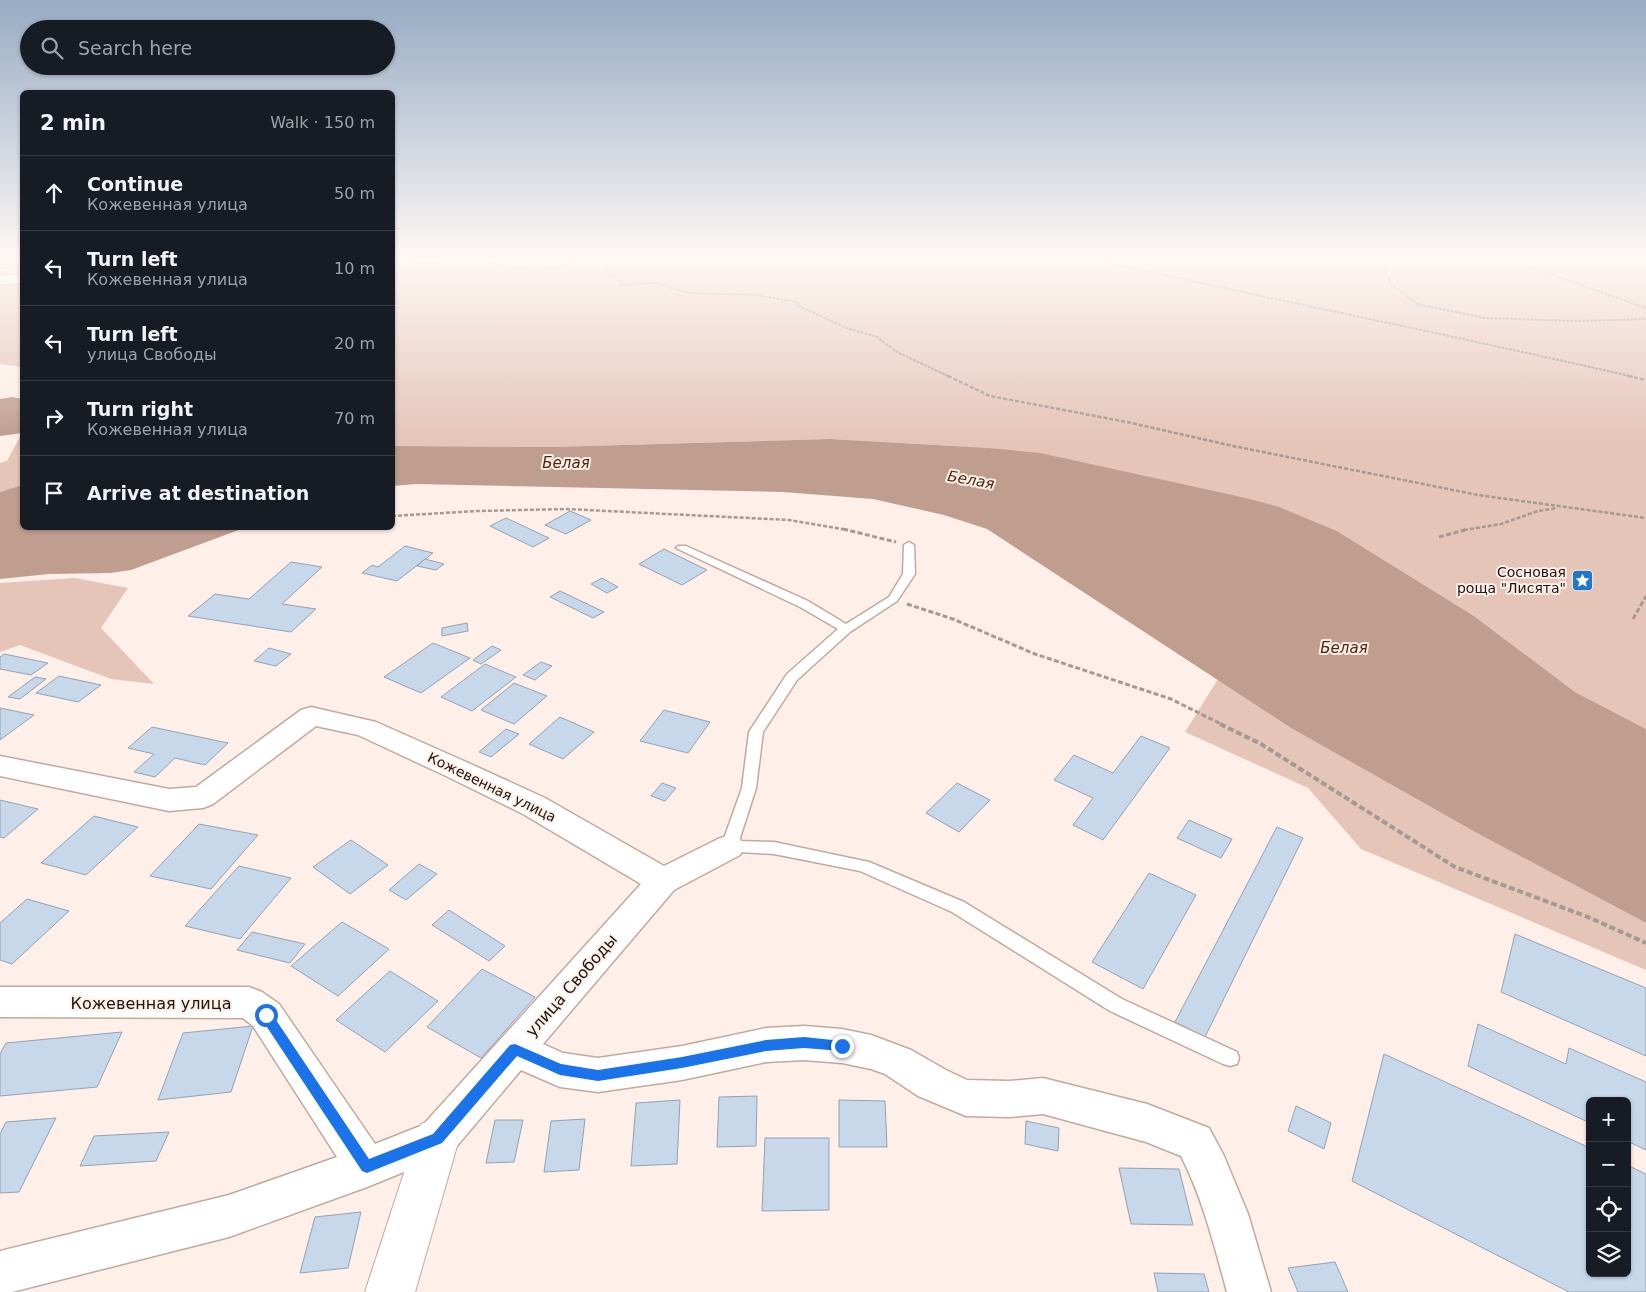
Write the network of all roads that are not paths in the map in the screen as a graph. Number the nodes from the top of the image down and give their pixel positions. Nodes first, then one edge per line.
1 (909, 545) road end
2 (682, 548) dead end
3 (846, 629) junction
4 (0, 766) edge
5 (729, 847) junction
6 (663, 880) junction
7 (0, 1002) edge
8 (515, 1049) junction
9 (1230, 1058) dead end
10 (437, 1139) junction
11 (367, 1167) junction
12 (0, 1272) edge
13 (390, 1292) edge
14 (1249, 1292) edge

1 - 3 lane
2 - 3 lane
3 - 5 lane
4 - 6 street, Кожевенная улица
5 - 6 street, улица Свободы
5 - 9 lane
6 - 8 street, улица Свободы
7 - 11 street, Кожевенная улица
8 - 10 street, улица Свободы
8 - 14 street
10 - 11 street
10 - 13 street, улица Свободы
11 - 12 street

